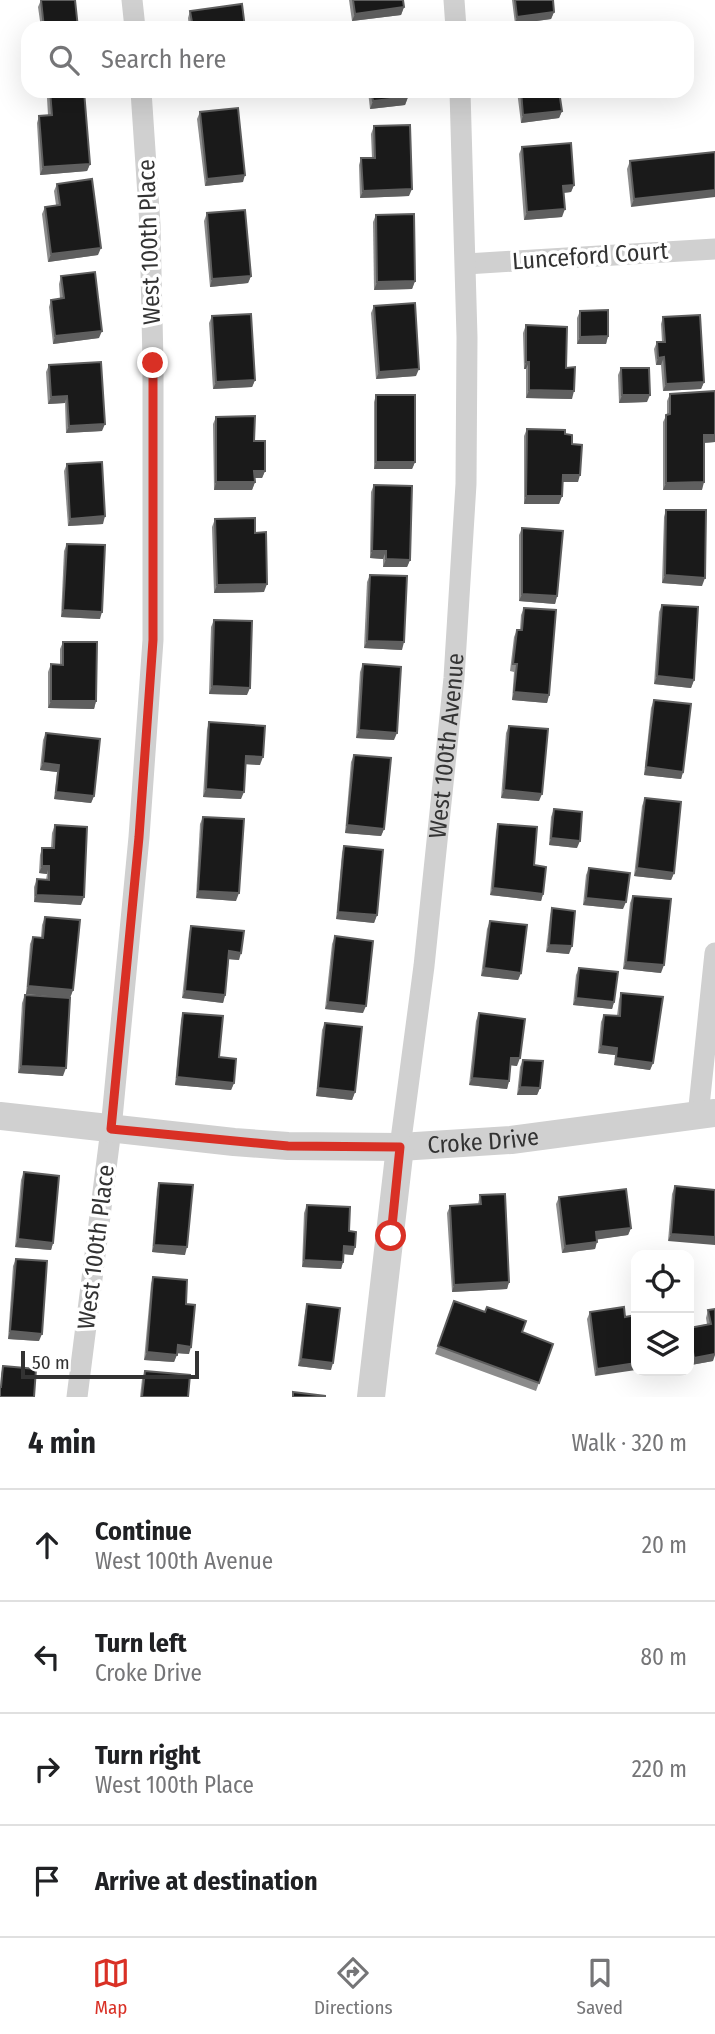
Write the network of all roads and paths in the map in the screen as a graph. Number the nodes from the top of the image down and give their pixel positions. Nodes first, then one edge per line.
1 (132, 0) edge
2 (454, 0) edge
3 (134, 21) edge
4 (456, 21) edge
5 (141, 98) edge
6 (460, 98) edge
7 (715, 248) edge
8 (466, 264) junction
9 (715, 953) edge
10 (707, 1114) edge
11 (0, 1116) edge
12 (111, 1129) junction
13 (400, 1147) junction
14 (77, 1397) edge
15 (371, 1397) edge

1 - 3 street
2 - 4 street
5 - 12 street, West 100th Place
6 - 8 street, West 100th Avenue
7 - 8 street, Lunceford Court
8 - 13 street, West 100th Avenue
9 - 10 street
10 - 13 street, Croke Drive
11 - 12 street, Croke Drive
12 - 13 street, Croke Drive
12 - 14 street, West 100th Place
13 - 15 street, West 100th Avenue

